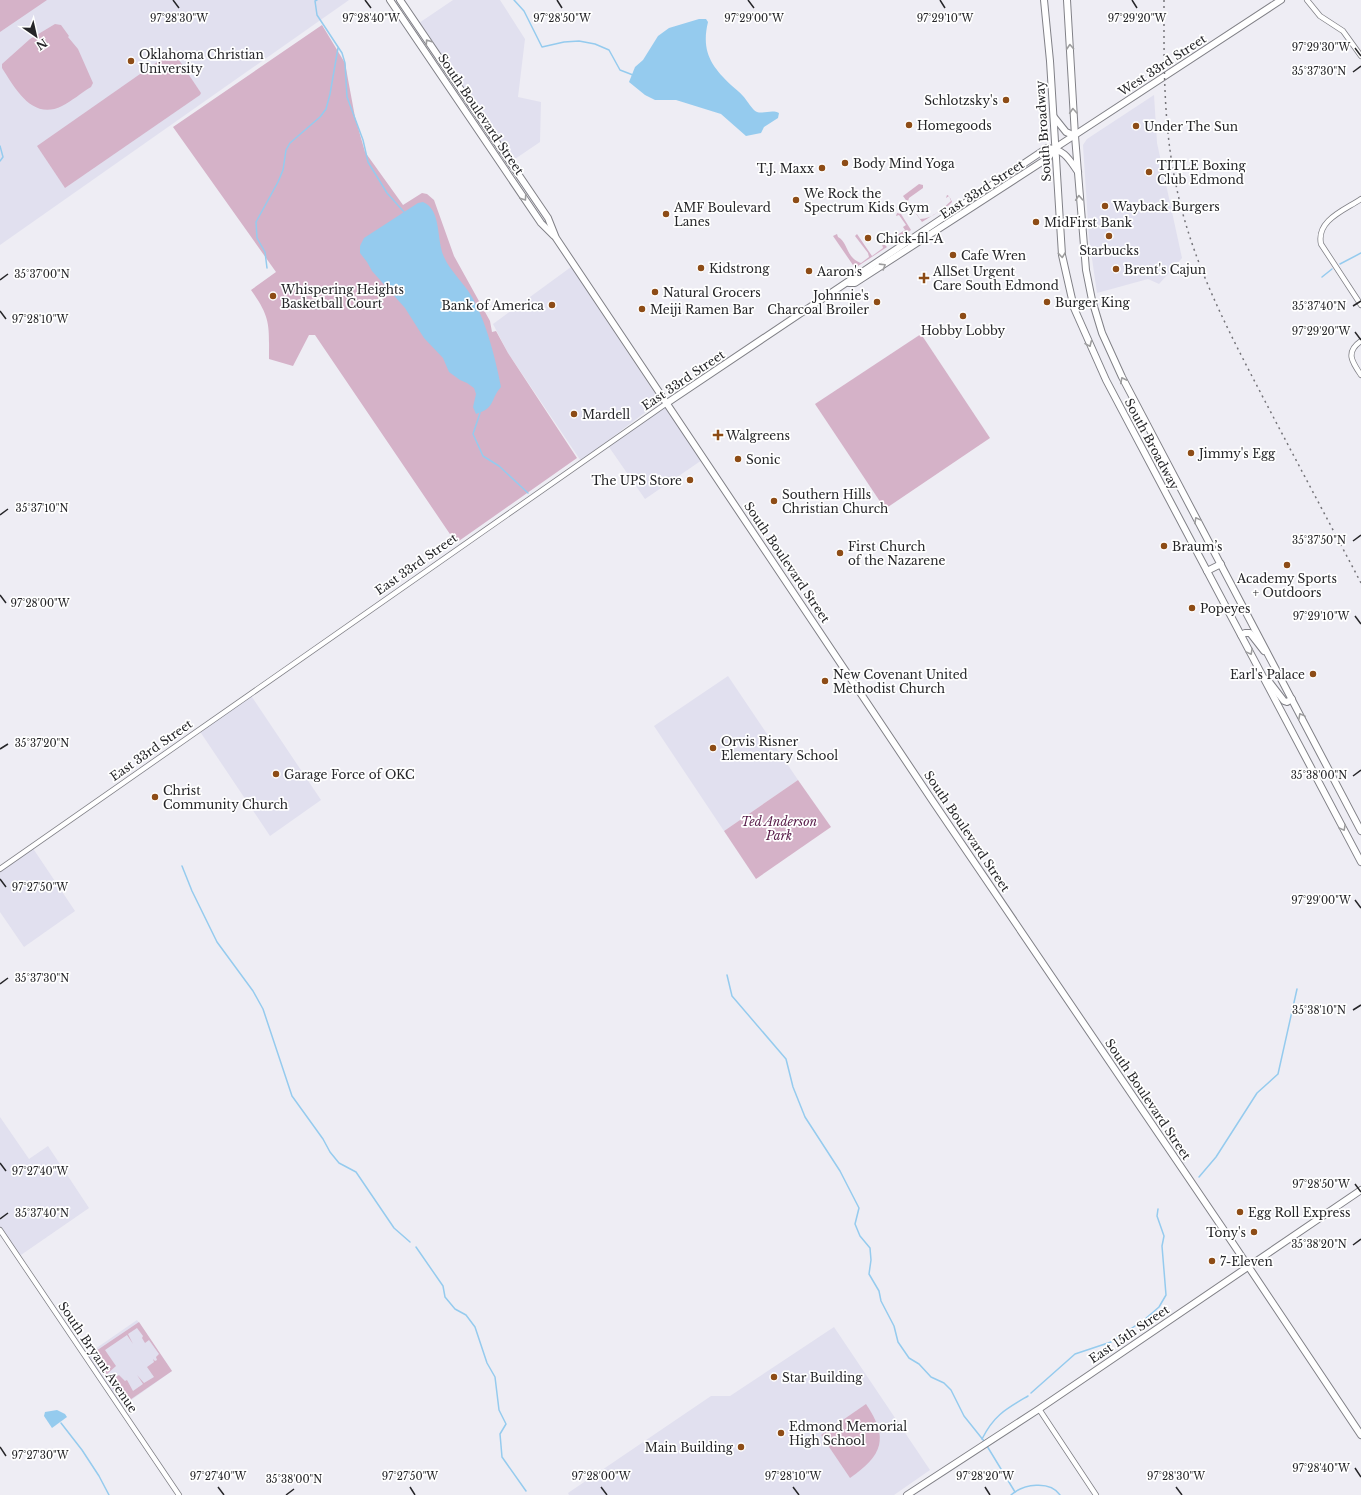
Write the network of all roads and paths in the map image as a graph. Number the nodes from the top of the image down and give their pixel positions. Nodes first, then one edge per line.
1 (390, 0) edge
2 (400, 0) edge
3 (1044, 0) edge
4 (1067, 0) edge
5 (1281, 0) edge
6 (1307, 0) edge
7 (1361, 56) edge
8 (1054, 117) junction
9 (1075, 136) junction
10 (1055, 148) junction
11 (1078, 172) junction
12 (1361, 199) edge
13 (556, 238) junction
14 (849, 282) junction
15 (1361, 304) edge
16 (1361, 341) edge
17 (1361, 375) edge
18 (667, 403) junction
19 (1220, 564) junction
20 (1207, 571) junction
21 (1241, 635) junction
22 (1270, 658) junction
23 (1259, 669) junction
24 (1292, 699) junction
25 (1361, 831) edge
26 (1361, 862) edge
27 (0, 869) edge
28 (1361, 1190) edge
29 (0, 1230) edge
30 (1248, 1266) junction
31 (1039, 1409) junction
32 (1361, 1436) edge
33 (179, 1495) edge
34 (907, 1495) edge
35 (1096, 1495) edge

1 -> 13 main road, South Boulevard Street
13 -> 2 main road, South Boulevard Street
3 - 8 main road, South Broadway
9 -> 4 main road, South Broadway
5 - 9 main road, West 33rd Street
6 - 7 street
8 - 9 main road
8 - 10 main road, South Broadway
9 - 10 main road, West 33rd Street
9 - 11 main road, South Broadway
10 - 11 main road
10 - 14 main road, East 33rd Street
14 -> 10 main road, East 33rd Street
10 -> 20 main road, South Broadway
19 -> 11 main road, South Broadway
12 - 15 street
13 - 18 main road, South Boulevard Street
14 - 18 main road, East 33rd Street
16 - 17 street
18 - 27 street, East 33rd Street
18 - 30 main road, South Boulevard Street
19 - 20 main road
19 - 22 main road, South Broadway
20 - 21 main road, South Broadway
21 - 22 main road
21 -> 23 main road, South Broadway
22 - 24 main road, South Broadway
23 - 24 main road
23 -> 26 main road, South Broadway
25 -> 24 main road, South Broadway
28 - 30 main road, East 15th Street
29 - 33 street, South Bryant Avenue
30 - 31 main road, East 15th Street
30 - 32 main road, South Boulevard Street
31 - 34 main road, East 15th Street
31 - 35 street

